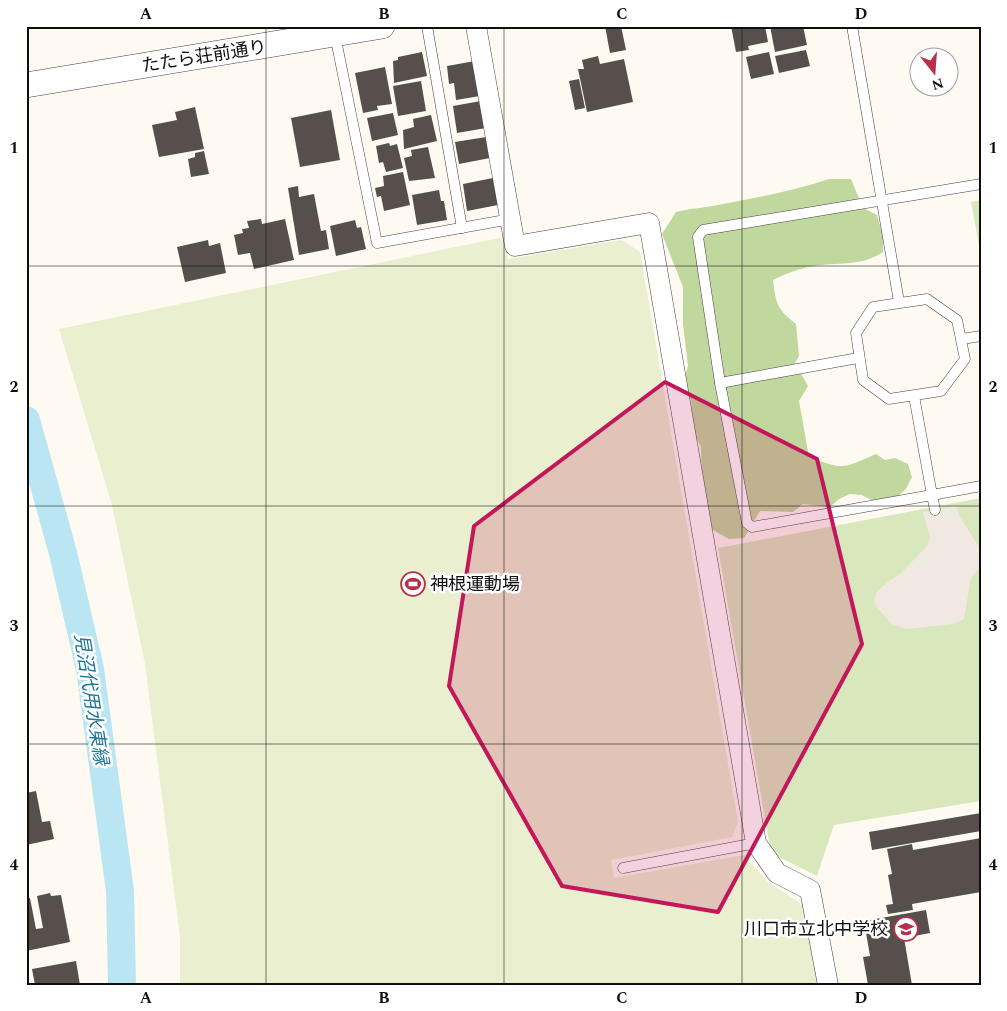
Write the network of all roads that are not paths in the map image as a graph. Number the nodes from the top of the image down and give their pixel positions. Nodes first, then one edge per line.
1 (382, 26) edge
2 (427, 26) edge
3 (476, 26) edge
4 (852, 26) edge
5 (335, 34) junction
6 (26, 85) edge
7 (981, 184) edge
8 (883, 199) junction
9 (511, 219) junction
10 (462, 228) junction
11 (899, 302) junction
12 (981, 336) edge
13 (962, 339) junction
14 (858, 358) junction
15 (720, 383) junction
16 (914, 396) junction
17 (981, 486) edge
18 (932, 495) junction
19 (935, 510) dead end
20 (756, 843) junction
21 (623, 868) dead end
22 (828, 985) edge

1 - 5 street, たたら荘前通り
2 - 10 lane
3 - 9 street
4 - 8 lane
5 - 6 street, たたら荘前通り
5 - 10 lane
7 - 8 lane
8 - 11 lane
8 - 15 lane
9 - 10 lane
9 - 20 street
11 - 13 lane
11 - 14 lane
12 - 13 lane
13 - 16 lane
14 - 15 lane
14 - 16 lane
15 - 18 lane
16 - 18 lane
17 - 18 lane
18 - 19 lane
20 - 21 lane
20 - 22 street

